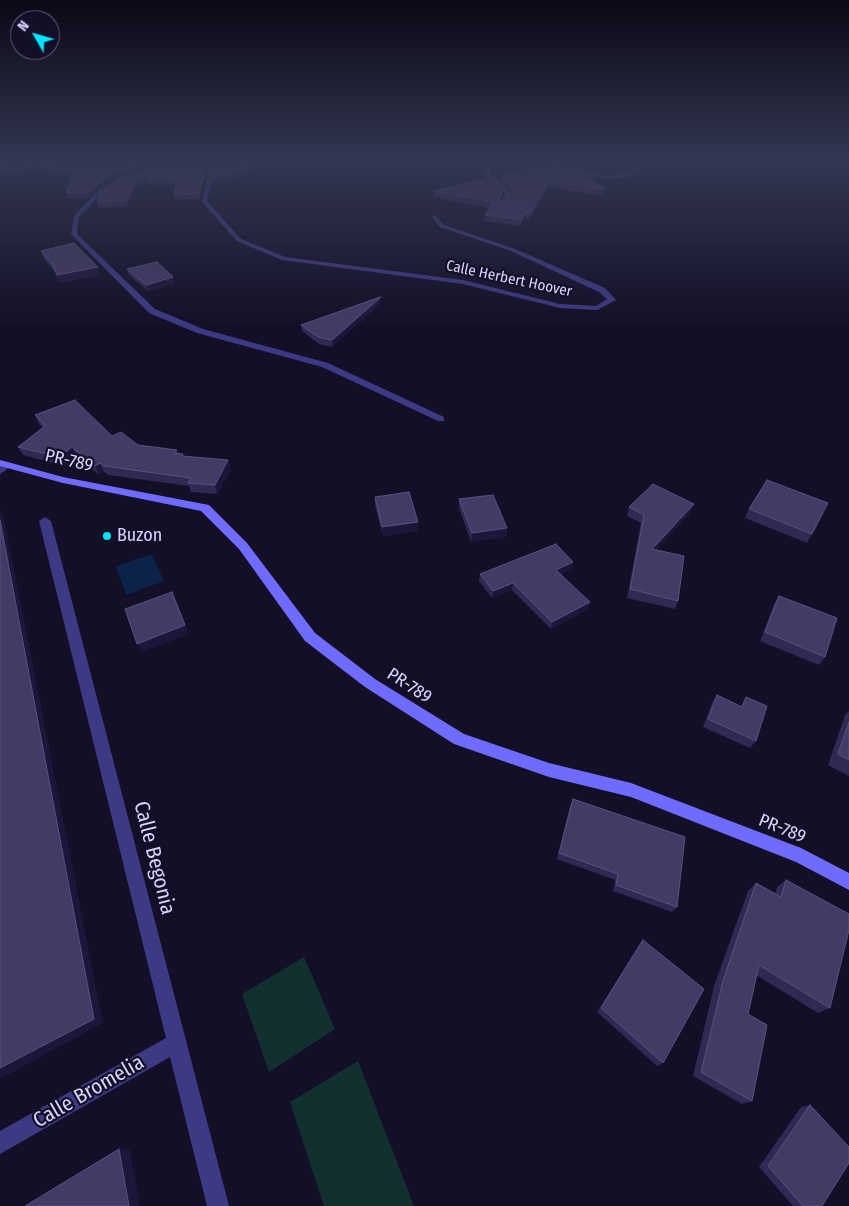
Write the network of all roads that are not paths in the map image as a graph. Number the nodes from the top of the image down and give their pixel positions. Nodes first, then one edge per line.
1 (77, 216) edge
2 (218, 216) edge
3 (435, 217) dead end
4 (441, 418) dead end
5 (3, 466) edge
6 (45, 521) dead end
7 (849, 882) edge
8 (177, 1042) junction
9 (0, 1143) edge
10 (218, 1206) edge

1 - 4 street
2 - 3 street, Calle Herbert Hoover
5 - 7 street, PR-789 / PR-789
6 - 8 street, Calle Begonia
8 - 9 street, Calle Bromelia
8 - 10 street, Calle Begonia

